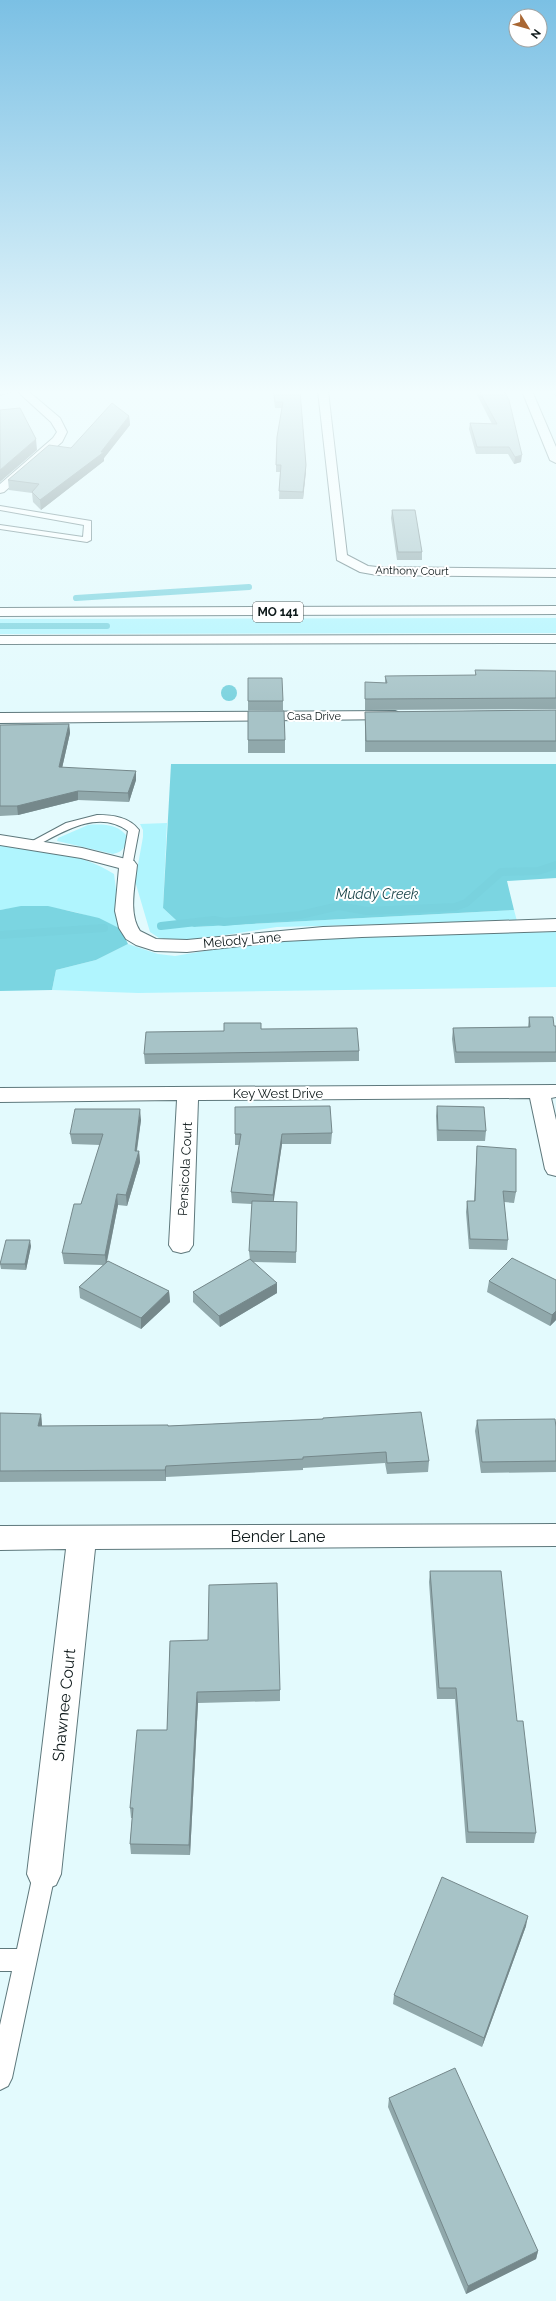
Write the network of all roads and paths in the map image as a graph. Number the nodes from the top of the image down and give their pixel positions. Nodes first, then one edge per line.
1 (335, 498) edge
2 (0, 508) edge
3 (0, 527) edge
4 (556, 573) edge
5 (556, 610) edge
6 (0, 612) edge
7 (556, 639) edge
8 (0, 640) edge
9 (412, 716) edge
10 (0, 718) edge
11 (0, 840) edge
12 (32, 844) junction
13 (128, 864) junction
14 (556, 925) edge
15 (547, 1091) edge
16 (188, 1093) junction
17 (0, 1095) edge
18 (556, 1169) edge
19 (181, 1245) dead end
20 (556, 1535) edge
21 (82, 1536) junction
22 (0, 1538) edge
23 (44, 1874) joint
24 (0, 1960) edge
25 (24, 1960) junction
26 (0, 2078) edge

1 - 4 main road, Anthony Court
2 - 3 lane
5 - 6 main road, MO 141
7 - 8 main road, MO 141
9 - 10 main road, Casa Drive
11 - 12 main road
12 - 13 main road
12 - 13 lane
13 - 14 main road, Melody Lane
15 - 16 main road, Key West Drive
15 - 18 main road
16 - 17 main road, Key West Drive
16 - 19 main road, Pensicola Court
20 - 21 main road, Bender Lane
21 - 22 main road, Bender Lane
21 - 23 main road, Shawnee Court
23 - 25 lane
24 - 25 lane
25 - 26 lane

